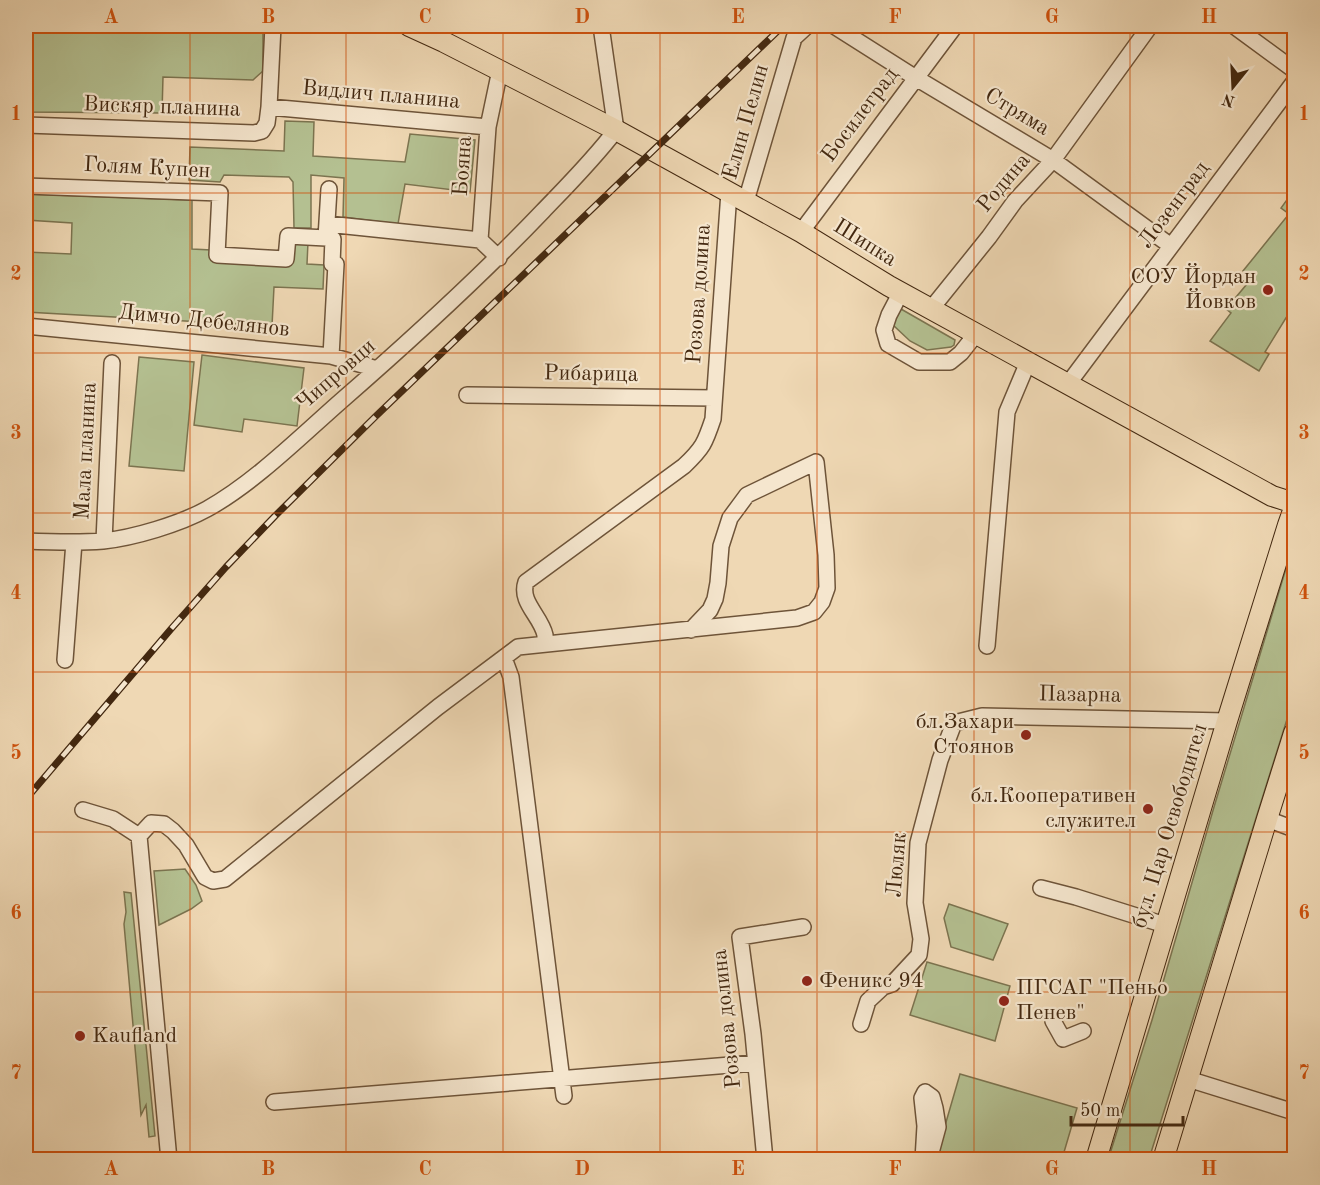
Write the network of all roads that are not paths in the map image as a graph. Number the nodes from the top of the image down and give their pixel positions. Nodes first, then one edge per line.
1 (273, 26) edge
2 (409, 26) edge
3 (601, 26) edge
4 (807, 26) edge
5 (834, 26) edge
6 (955, 26) edge
7 (1150, 26) edge
8 (1234, 26) edge
9 (500, 70) junction
10 (1294, 70) edge
11 (916, 78) junction
12 (1294, 82) edge
13 (269, 107) junction
14 (26, 125) edge
15 (488, 127) junction
16 (616, 130) junction
17 (1053, 160) junction
18 (26, 186) edge
19 (329, 189) dead end
20 (738, 197) junction
21 (327, 231) junction
22 (801, 232) junction
23 (480, 240) junction
24 (1171, 246) junction
25 (499, 258) junction
26 (901, 292) junction
27 (931, 309) junction
28 (26, 326) edge
29 (976, 334) junction
30 (331, 356) junction
31 (1028, 362) junction
32 (112, 363) dead end
33 (377, 369) junction
34 (1068, 384) junction
35 (467, 395) dead end
36 (714, 398) junction
37 (1294, 503) edge
38 (1294, 508) edge
39 (26, 541) edge
40 (104, 541) junction
41 (74, 542) junction
42 (691, 630) junction
43 (545, 644) junction
44 (987, 646) dead end
45 (504, 658) junction
46 (65, 660) dead end
47 (1227, 721) junction
48 (1294, 733) edge
49 (946, 742) joint
50 (83, 810) dead end
51 (1267, 819) junction
52 (120, 824) junction
53 (151, 824) junction
54 (1294, 829) edge
55 (139, 836) junction
56 (1041, 888) dead end
57 (1166, 925) junction
58 (803, 927) dead end
59 (1053, 1021) dead end
60 (861, 1024) dead end
61 (1083, 1031) dead end
62 (755, 1063) junction
63 (562, 1078) junction
64 (1188, 1079) junction
65 (564, 1096) dead end
66 (274, 1102) dead end
67 (1294, 1112) edge
68 (169, 1160) edge
69 (765, 1160) edge
70 (923, 1160) edge
71 (929, 1160) edge
72 (1096, 1160) edge
73 (1163, 1160) edge

1 - 13 street, Вискяр планина
2 - 9 main road, Шипка
3 - 16 street
4 - 20 street, Елин Пелин
5 - 11 street, Стряма
6 - 11 street, Босилеград
7 - 17 street, Родина
8 - 10 street
9 - 15 street, Бояна
9 - 16 main road, Шипка
11 - 17 street, Стряма
11 - 22 street, Босилеград
12 - 24 street, Лозенград
13 - 14 street, Вискяр планина
13 - 15 street, Видлич планина
15 - 23 street, Бояна
16 - 20 main road, Шипка
16 - 25 street, Чипровци
17 - 24 street, Стряма
17 - 27 street, Родина
18 - 21 street, Голям Купен
19 - 21 street
20 - 22 main road, Шипка
20 - 36 street, Розова долина
21 - 23 street
21 - 30 street
22 - 26 main road, Шипка
23 - 25 street
24 - 34 street, Лозенград
25 - 33 street, Чипровци
26 - 27 main road, Шипка
26 - 29 street
27 - 29 main road, Шипка
28 - 30 street, Димчо Дебелянов
29 - 31 main road, Шипка
30 - 33 street, Димчо Дебелянов
31 - 34 main road, Шипка
31 - 44 street
32 - 40 street, Мала планина
33 - 40 street, Чипровци
34 - 37 main road, Шипка
35 - 36 street, Рибарица
36 - 43 street, Розова долина
38 - 47 main road, бул. Цар Освободител
39 - 41 street, Чипровци
40 - 41 street, Чипровци
41 - 46 street, Мала планина
42 - 42 street
42 - 43 street
43 - 45 street
45 - 53 street
45 - 63 street
47 - 49 street, Пазарна
47 - 57 main road, бул. Цар Освободител
48 - 51 main road
49 - 60 street, Люляк
50 - 52 street
51 - 54 street
51 - 64 main road
52 - 53 street
52 - 55 street
53 - 55 street
55 - 68 street
56 - 57 street
57 - 72 main road, бул. Цар Освободител
58 - 62 street, Розова долина
59 - 61 street
62 - 63 street
62 - 69 street, Розова долина
63 - 65 street
63 - 66 street
64 - 67 street
64 - 73 main road
70 - 71 street

